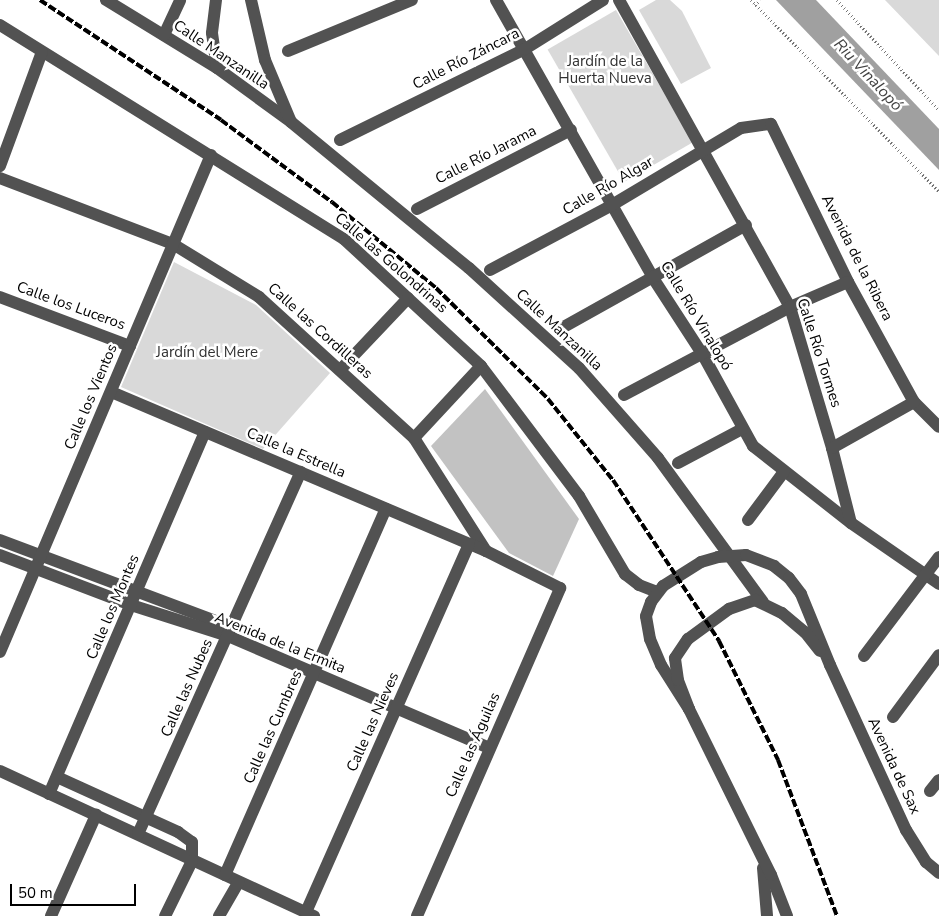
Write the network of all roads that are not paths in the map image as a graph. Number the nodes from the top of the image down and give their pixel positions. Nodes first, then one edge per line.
1 (106, 0) edge
2 (180, 0) edge
3 (216, 0) edge
4 (251, 0) edge
5 (412, 0) edge
6 (496, 0) edge
7 (603, 0) edge
8 (619, 0) edge
9 (0, 26) edge
10 (164, 35) junction
11 (525, 48) junction
12 (42, 52) junction
13 (288, 52) dead end
14 (216, 68) junction
15 (291, 122) junction
16 (741, 128) joint
17 (571, 130) junction
18 (340, 140) dead end
19 (702, 150) junction
20 (211, 155) junction
21 (0, 166) edge
22 (0, 178) edge
23 (612, 205) junction
24 (417, 209) dead end
25 (746, 225) junction
26 (173, 244) junction
27 (490, 270) dead end
28 (653, 278) junction
29 (848, 282) junction
30 (0, 297) edge
31 (408, 298) junction
32 (790, 307) junction
33 (560, 329) dead end
34 (130, 346) junction
35 (703, 355) junction
36 (482, 366) junction
37 (340, 370) junction
38 (111, 392) junction
39 (624, 395) dead end
40 (914, 402) junction
41 (939, 427) edge
42 (742, 429) junction
43 (206, 432) junction
44 (414, 438) junction
45 (832, 448) junction
46 (678, 463) dead end
47 (300, 472) junction
48 (783, 472) junction
49 (386, 508) junction
50 (748, 520) dead end
51 (851, 523) junction
52 (0, 540) edge
53 (469, 544) junction
54 (486, 551) junction
55 (0, 555) edge
56 (41, 555) junction
57 (731, 555) junction
58 (939, 558) edge
59 (35, 568) junction
60 (926, 575) junction
61 (939, 584) edge
62 (137, 592) junction
63 (657, 592) junction
64 (763, 602) junction
65 (131, 605) junction
66 (230, 632) junction
67 (0, 652) edge
68 (939, 655) edge
69 (864, 656) dead end
70 (830, 665) junction
71 (315, 673) junction
72 (398, 708) junction
73 (689, 709) junction
74 (893, 717) dead end
75 (489, 748) junction
76 (0, 771) edge
77 (57, 777) junction
78 (939, 780) edge
79 (930, 791) dead end
80 (49, 794) junction
81 (96, 815) junction
82 (146, 817) junction
83 (138, 834) junction
84 (760, 853) junction
85 (192, 861) junction
86 (939, 873) edge
87 (225, 875) junction
88 (240, 882) junction
89 (310, 914) edge
90 (51, 916) edge
91 (165, 916) edge
92 (219, 916) edge
93 (417, 916) edge
94 (767, 916) edge
95 (787, 916) edge

1 - 10 street, Calle Manzanilla
2 - 10 street
3 - 14 street
4 - 15 street, Calle Manzanilla
5 - 13 street
6 - 11 street, Calle Río Vinalopó
7 - 11 street, Calle Río Záncara
8 - 19 street, Calle Río Tormes
9 - 12 street, Calle las Golondrinas
10 - 14 street, Calle Manzanilla
11 - 17 street, Calle Río Vinalopó
11 - 18 street, Calle Río Záncara
12 - 20 street, Calle las Golondrinas
12 - 21 street
14 - 15 street, Calle Manzanilla
15 - 57 street, Calle Manzanilla
16 - 19 street, Calle Río Algar
16 - 29 street, Avenida de la Ribera
17 - 23 street, Calle Río Vinalopó
17 - 24 street, Calle Río Jarama
19 - 23 street, Calle Río Algar
19 - 25 street, Calle Río Tormes
20 - 26 street, Calle los Vientos
20 - 31 street, Calle las Golondrinas
22 - 26 street, Calle las Cordilleras
23 - 27 street, Calle Río Algar
23 - 28 street, Calle Río Vinalopó
25 - 28 street
25 - 32 street, Calle Río Tormes
26 - 34 street, Calle los Vientos
26 - 37 street, Calle las Cordilleras
28 - 33 street
28 - 35 street, Calle Río Vinalopó
29 - 32 street
29 - 40 street, Avenida de la Ribera
30 - 34 street, Calle los Luceros
31 - 36 street, Calle las Golondrinas
31 - 37 street
32 - 35 street
32 - 45 street, Calle Río Tormes
34 - 38 street, Calle los Vientos
35 - 39 street
35 - 42 street, Calle Río Vinalopó
36 - 44 street
36 - 63 street, Calle las Golondrinas
37 - 44 street, Calle las Cordilleras
38 - 43 street, Calle la Estrella
38 - 56 street, Calle los Vientos
40 - 41 street, Avenida de la Ribera
40 - 45 street
42 - 46 street
42 - 48 street, Calle Río Vinalopó
43 - 47 street, Calle la Estrella
43 - 62 street, Calle los Montes
44 - 54 street, Calle las Cordilleras
45 - 51 street, Calle Río Tormes
47 - 49 street, Calle la Estrella
47 - 66 street, Calle las Nubes
48 - 50 street
48 - 51 street, Calle Río Vinalopó
49 - 53 street, Calle la Estrella
49 - 71 street, Calle las Cumbres
51 - 60 street, Calle Río Vinalopó
52 - 56 street, Avenida de la Ermita
53 - 54 street
53 - 72 street, Calle las Nieves
54 - 75 street, Calle las Águilas
55 - 59 street, Avenida de la Ermita
56 - 59 street, Calle los Vientos
56 - 62 street, Avenida de la Ermita
57 - 63 street
57 - 64 street, Calle Manzanilla
57 - 70 street
58 - 60 street
59 - 65 street, Avenida de la Ermita
59 - 67 street, Calle los Vientos
60 - 61 street, Calle Río Vinalopó
60 - 69 street
62 - 65 street, Calle los Montes
62 - 66 street, Avenida de la Ermita
63 - 73 street
64 - 70 street
64 - 73 street
65 - 66 street, Avenida de la Ermita
65 - 77 street, Calle los Montes
66 - 71 street, Avenida de la Ermita
66 - 82 street, Calle las Nubes
68 - 74 street
70 - 86 street, Avenida de Sax
71 - 72 street, Avenida de la Ermita
71 - 87 street, Calle las Cumbres
72 - 75 street, Avenida de la Ermita
72 - 89 street, Calle las Nieves
73 - 84 street
75 - 93 street, Calle las Águilas
76 - 80 street
77 - 80 street, Calle los Montes
77 - 82 street
78 - 79 street
80 - 81 street
81 - 83 street
81 - 90 street
82 - 83 street, Calle las Nubes
82 - 85 street
83 - 85 street
84 - 94 street
84 - 95 street
85 - 87 street
85 - 91 street
87 - 88 street
88 - 89 street
88 - 92 street

